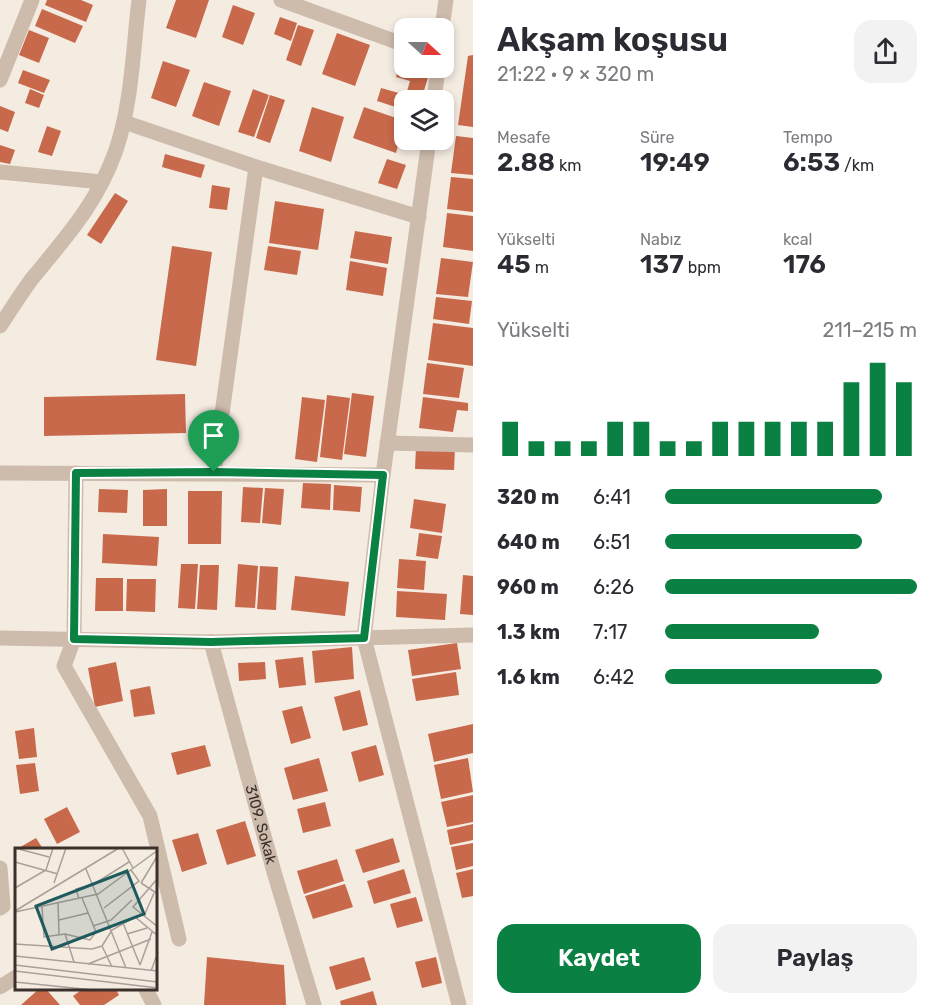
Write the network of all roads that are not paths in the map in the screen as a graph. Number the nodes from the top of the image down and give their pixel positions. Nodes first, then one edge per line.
1 (33, 0) edge
2 (139, 0) edge
3 (281, 0) edge
4 (446, 0) edge
5 (443, 18) edge
6 (394, 41) edge
7 (0, 80) edge
8 (124, 122) junction
9 (428, 150) edge
10 (256, 167) junction
11 (0, 172) edge
12 (102, 182) junction
13 (419, 217) junction
14 (0, 326) edge
15 (387, 442) junction
16 (473, 445) edge
17 (214, 472) junction
18 (0, 473) edge
19 (76, 473) junction
20 (383, 475) junction
21 (473, 635) edge
22 (0, 638) edge
23 (364, 638) junction
24 (74, 639) junction
25 (211, 642) junction
26 (158, 848) edge
27 (158, 850) edge
28 (0, 868) edge
29 (0, 908) edge
30 (179, 939) dead end
31 (15, 978) edge
32 (0, 987) edge
33 (146, 990) edge
34 (154, 1005) edge
35 (314, 1005) edge
36 (459, 1005) edge

1 - 7 street
2 - 8 street
3 - 6 street
4 - 5 street
8 - 10 street
8 - 12 street
9 - 13 street
10 - 13 street
10 - 17 street
11 - 12 street
12 - 14 street
13 - 15 street
15 - 16 street
15 - 20 street
17 - 19 street
17 - 20 street
18 - 19 street
19 - 24 street
20 - 23 street
21 - 23 street
22 - 24 street
23 - 25 street
23 - 36 street
24 - 25 street
24 - 26 street
25 - 35 street, 3109. Sokak
27 - 30 street
28 - 29 street
31 - 32 street
33 - 34 street

